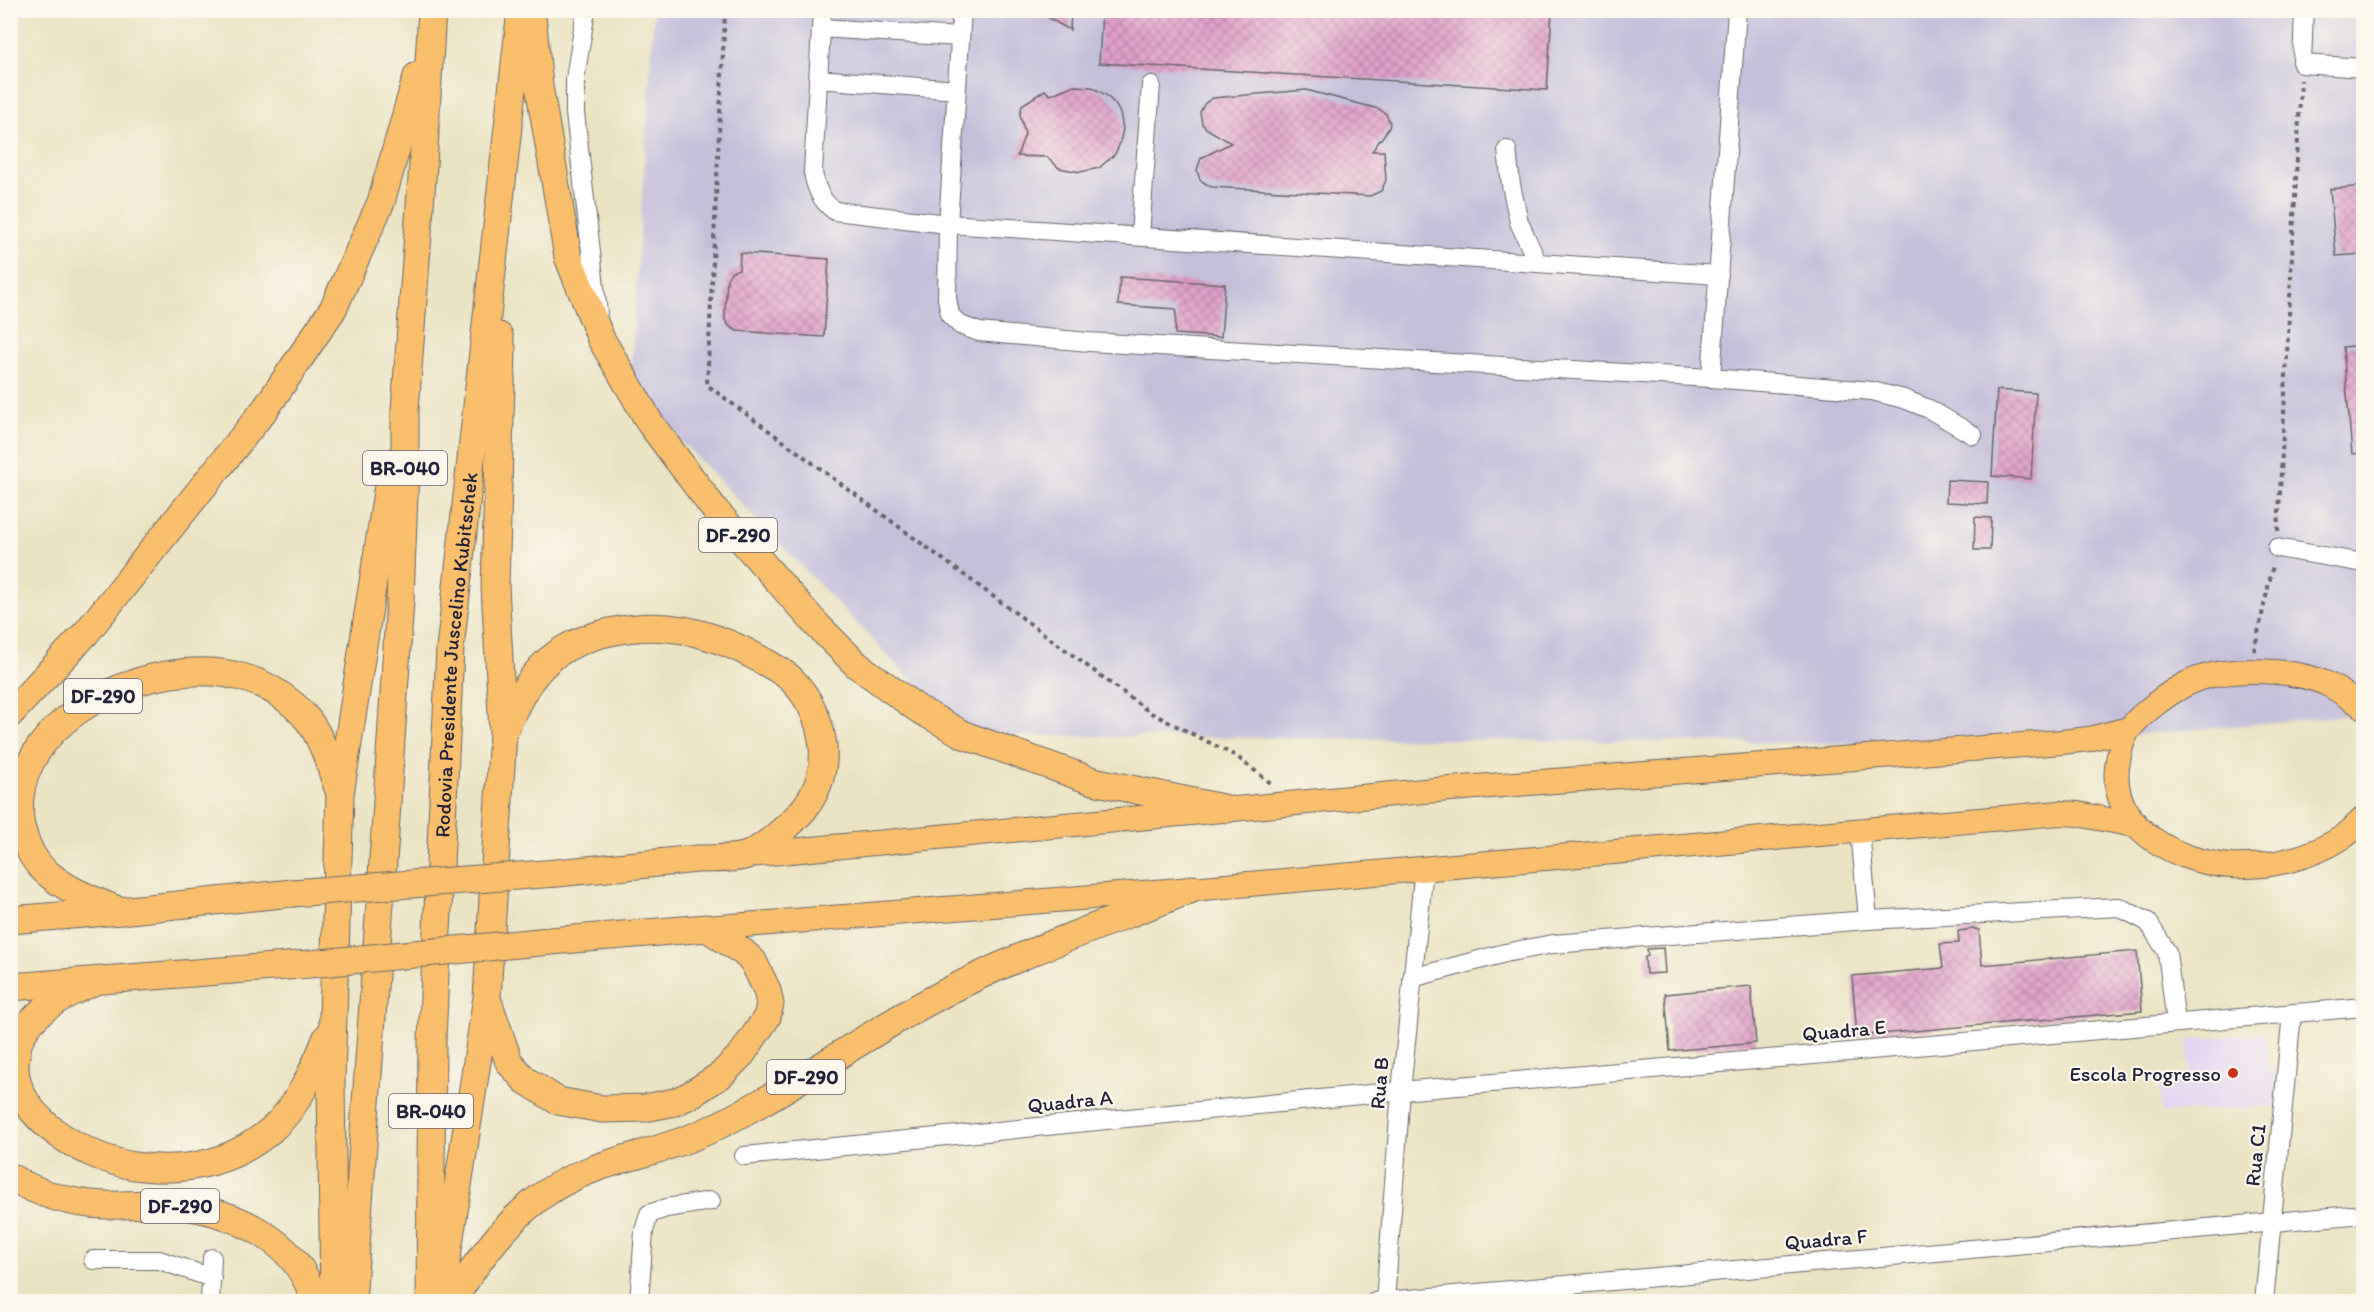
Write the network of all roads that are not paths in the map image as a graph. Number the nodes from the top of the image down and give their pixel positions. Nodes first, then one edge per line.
1 (521, 10) edge
2 (532, 10) edge
3 (586, 10) edge
4 (962, 10) edge
5 (1737, 10) edge
6 (2304, 10) edge
7 (821, 19) edge
8 (431, 20) edge
9 (960, 37) junction
10 (2364, 68) edge
11 (818, 79) junction
12 (1151, 85) dead end
13 (957, 90) junction
14 (1507, 150) dead end
15 (948, 225) junction
16 (1140, 236) junction
17 (1537, 262) junction
18 (1719, 275) junction
19 (490, 298) junction
20 (601, 339) junction
21 (1712, 378) junction
22 (405, 410) junction
23 (1973, 435) dead end
24 (2277, 548) road end
25 (2364, 563) edge
26 (2364, 707) edge
27 (10, 714) edge
28 (2128, 729) junction
29 (503, 733) junction
30 (340, 794) junction
31 (1227, 808) junction
32 (2364, 818) edge
33 (2134, 825) junction
34 (1860, 830) junction
35 (747, 855) junction
36 (1424, 868) junction
37 (1192, 889) junction
38 (120, 911) junction
39 (10, 920) edge
40 (1868, 920) junction
41 (707, 928) junction
42 (1412, 978) junction
43 (100, 979) junction
44 (10, 987) edge
45 (487, 997) junction
46 (2364, 1007) edge
47 (2292, 1013) junction
48 (333, 1022) junction
49 (2176, 1023) junction
50 (1401, 1091) junction
51 (744, 1155) dead end
52 (10, 1177) edge
53 (711, 1202) dead end
54 (2364, 1214) edge
55 (2271, 1222) junction
56 (212, 1258) dead end
57 (93, 1260) dead end
58 (212, 1278) junction
59 (1382, 1301) edge
60 (210, 1302) edge
61 (314, 1302) edge
62 (334, 1302) edge
63 (352, 1302) edge
64 (429, 1302) edge
65 (439, 1302) edge
66 (452, 1302) edge
67 (639, 1302) edge
68 (2264, 1302) edge

1 - 19 highway, Rodovia Presidente Juscelino Kubitschek / BR-040
2 - 20 highway, DF-290
3 - 20 street
4 - 9 street
5 - 18 street
6 - 10 street
7 - 9 street
7 - 11 street
8 - 22 highway, BR-040
8 - 27 highway
9 - 13 street
11 - 13 street
11 - 15 street
12 - 16 street
13 - 15 street
14 - 17 street
15 - 16 street
15 - 21 street
16 - 17 street
17 - 18 street
18 - 21 street
19 - 29 highway
19 - 64 highway, Rodovia Presidente Juscelino Kubitschek / BR-040
20 - 31 highway, DF-290
21 - 23 street
22 - 30 highway
22 - 63 highway, BR-040
24 - 25 street
26 - 28 main road, DF-290
28 - 31 main road, DF-290
28 - 33 main road, DF-290
29 - 35 highway
29 - 45 highway
30 - 38 highway, DF-290
30 - 48 highway
31 - 35 main road, DF-290
32 - 33 main road, DF-290
33 - 34 main road, DF-290
34 - 36 main road, DF-290
34 - 40 street
35 - 38 highway, DF-290, bridge
36 - 37 main road, DF-290
36 - 42 street, Rua B
37 - 41 main road, DF-290
37 - 66 highway, DF-290
38 - 39 highway, DF-290
40 - 42 street
40 - 49 street
41 - 43 highway, DF-290, bridge
41 - 45 highway, DF-290
42 - 50 street, Rua B
43 - 44 highway, DF-290
43 - 48 highway
45 - 65 highway
46 - 47 street, Quadra E
47 - 49 street, Quadra E
47 - 55 street, Rua C1
48 - 62 highway
49 - 50 street, Quadra E
50 - 51 street, Quadra A
50 - 59 street, Rua B
52 - 61 highway, DF-290
53 - 67 street
54 - 55 street, Quadra F
55 - 59 street, Quadra F
55 - 68 street, Rua C1
56 - 58 street
57 - 58 street
58 - 60 street

